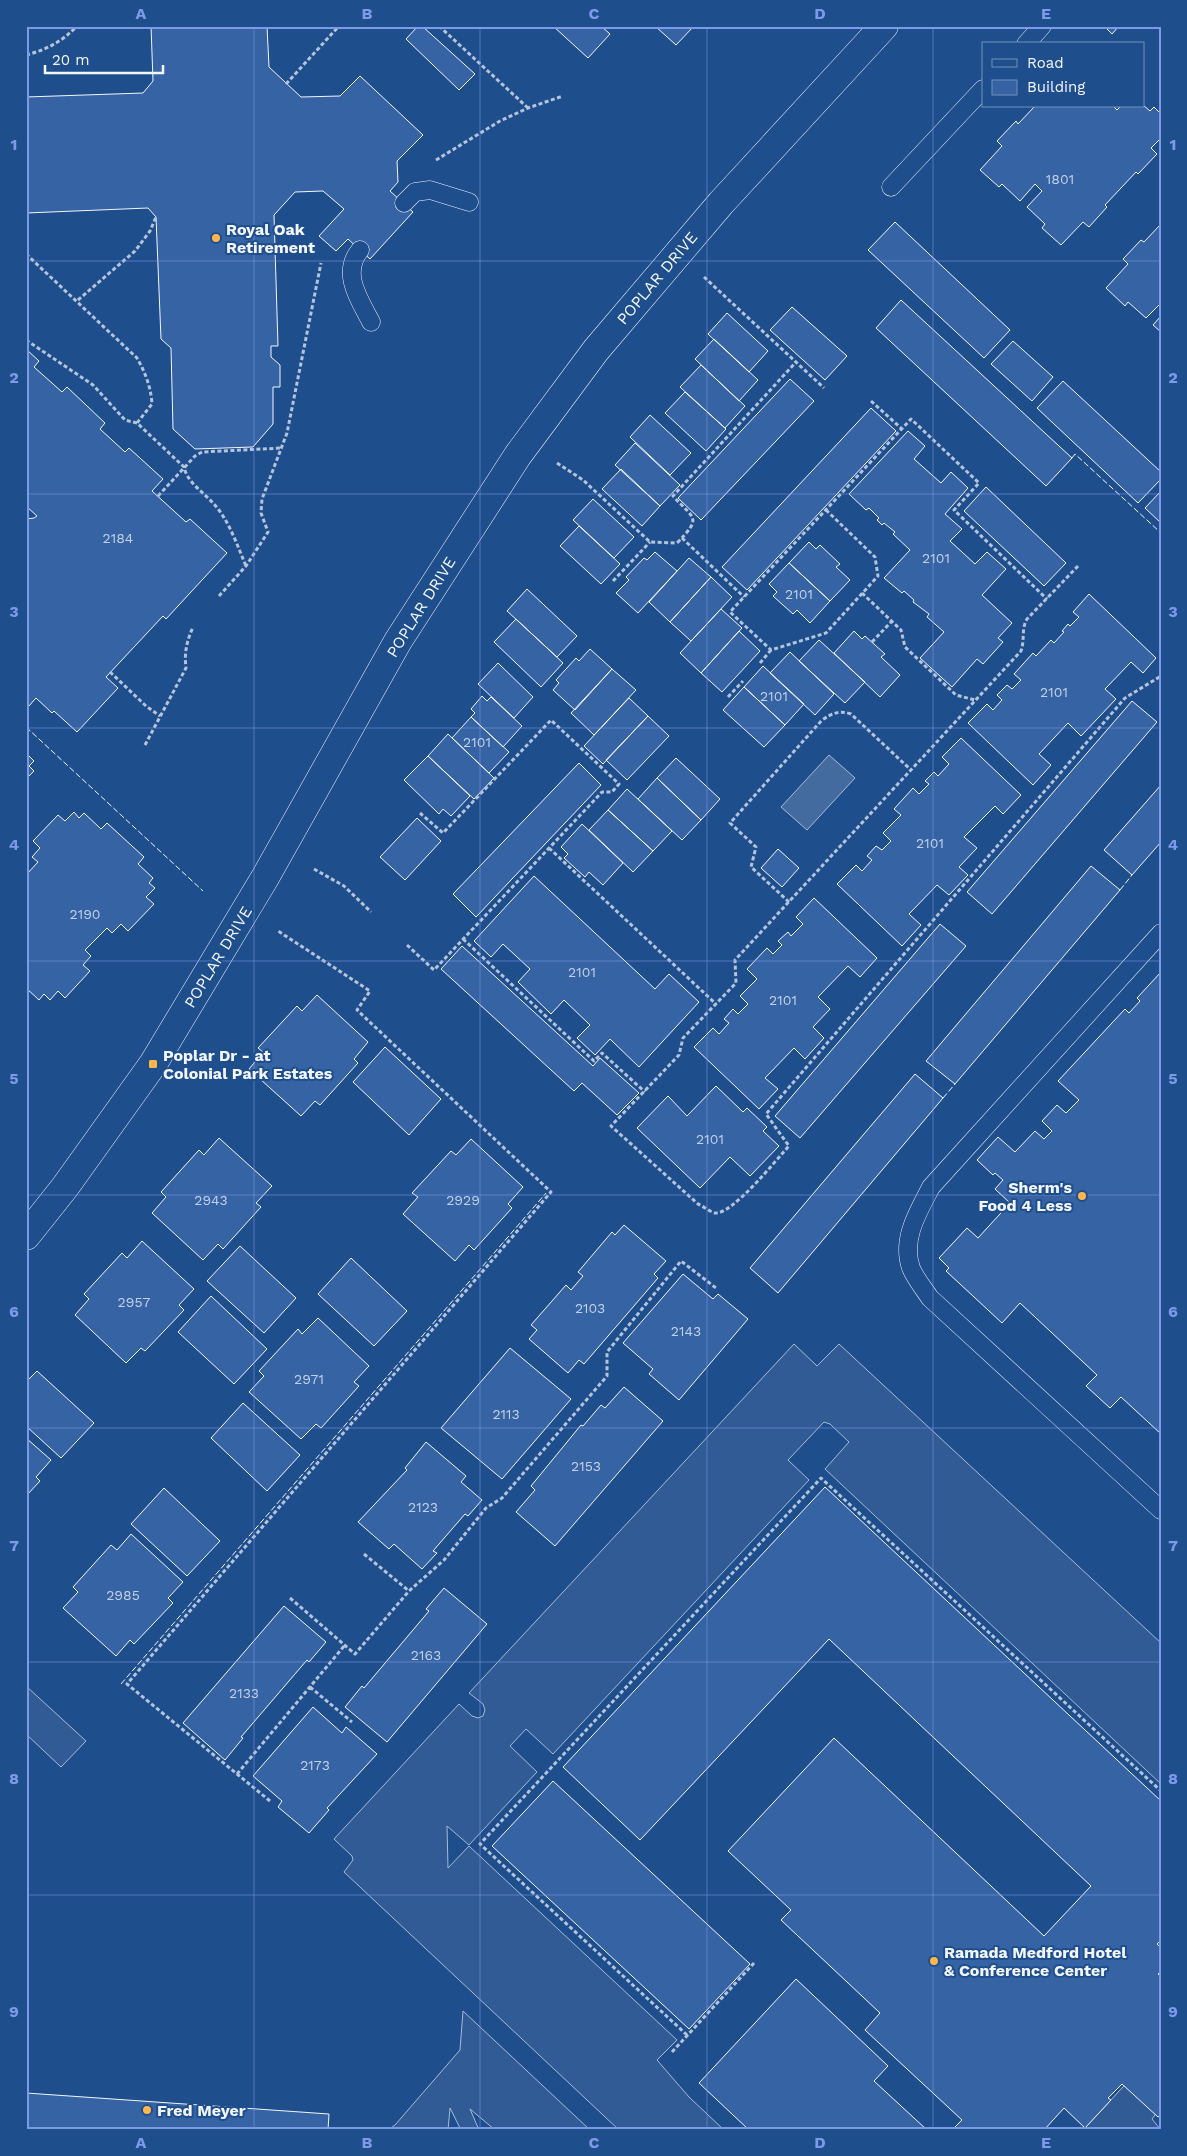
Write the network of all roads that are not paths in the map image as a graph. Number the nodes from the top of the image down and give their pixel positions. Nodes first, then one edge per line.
1 (884, 26) edge
2 (1042, 26) edge
3 (1028, 42) edge
4 (982, 90) edge
5 (891, 187) dead end
6 (469, 202) dead end
7 (404, 203) dead end
8 (360, 250) dead end
9 (371, 322) dead end
10 (1161, 933) edge
11 (26, 1236) edge
12 (1161, 1510) edge

1 - 11 main road, POPLAR DRIVE
2 - 3 lane
4 - 5 lane
6 - 7 lane
8 - 9 lane
10 - 12 lane

